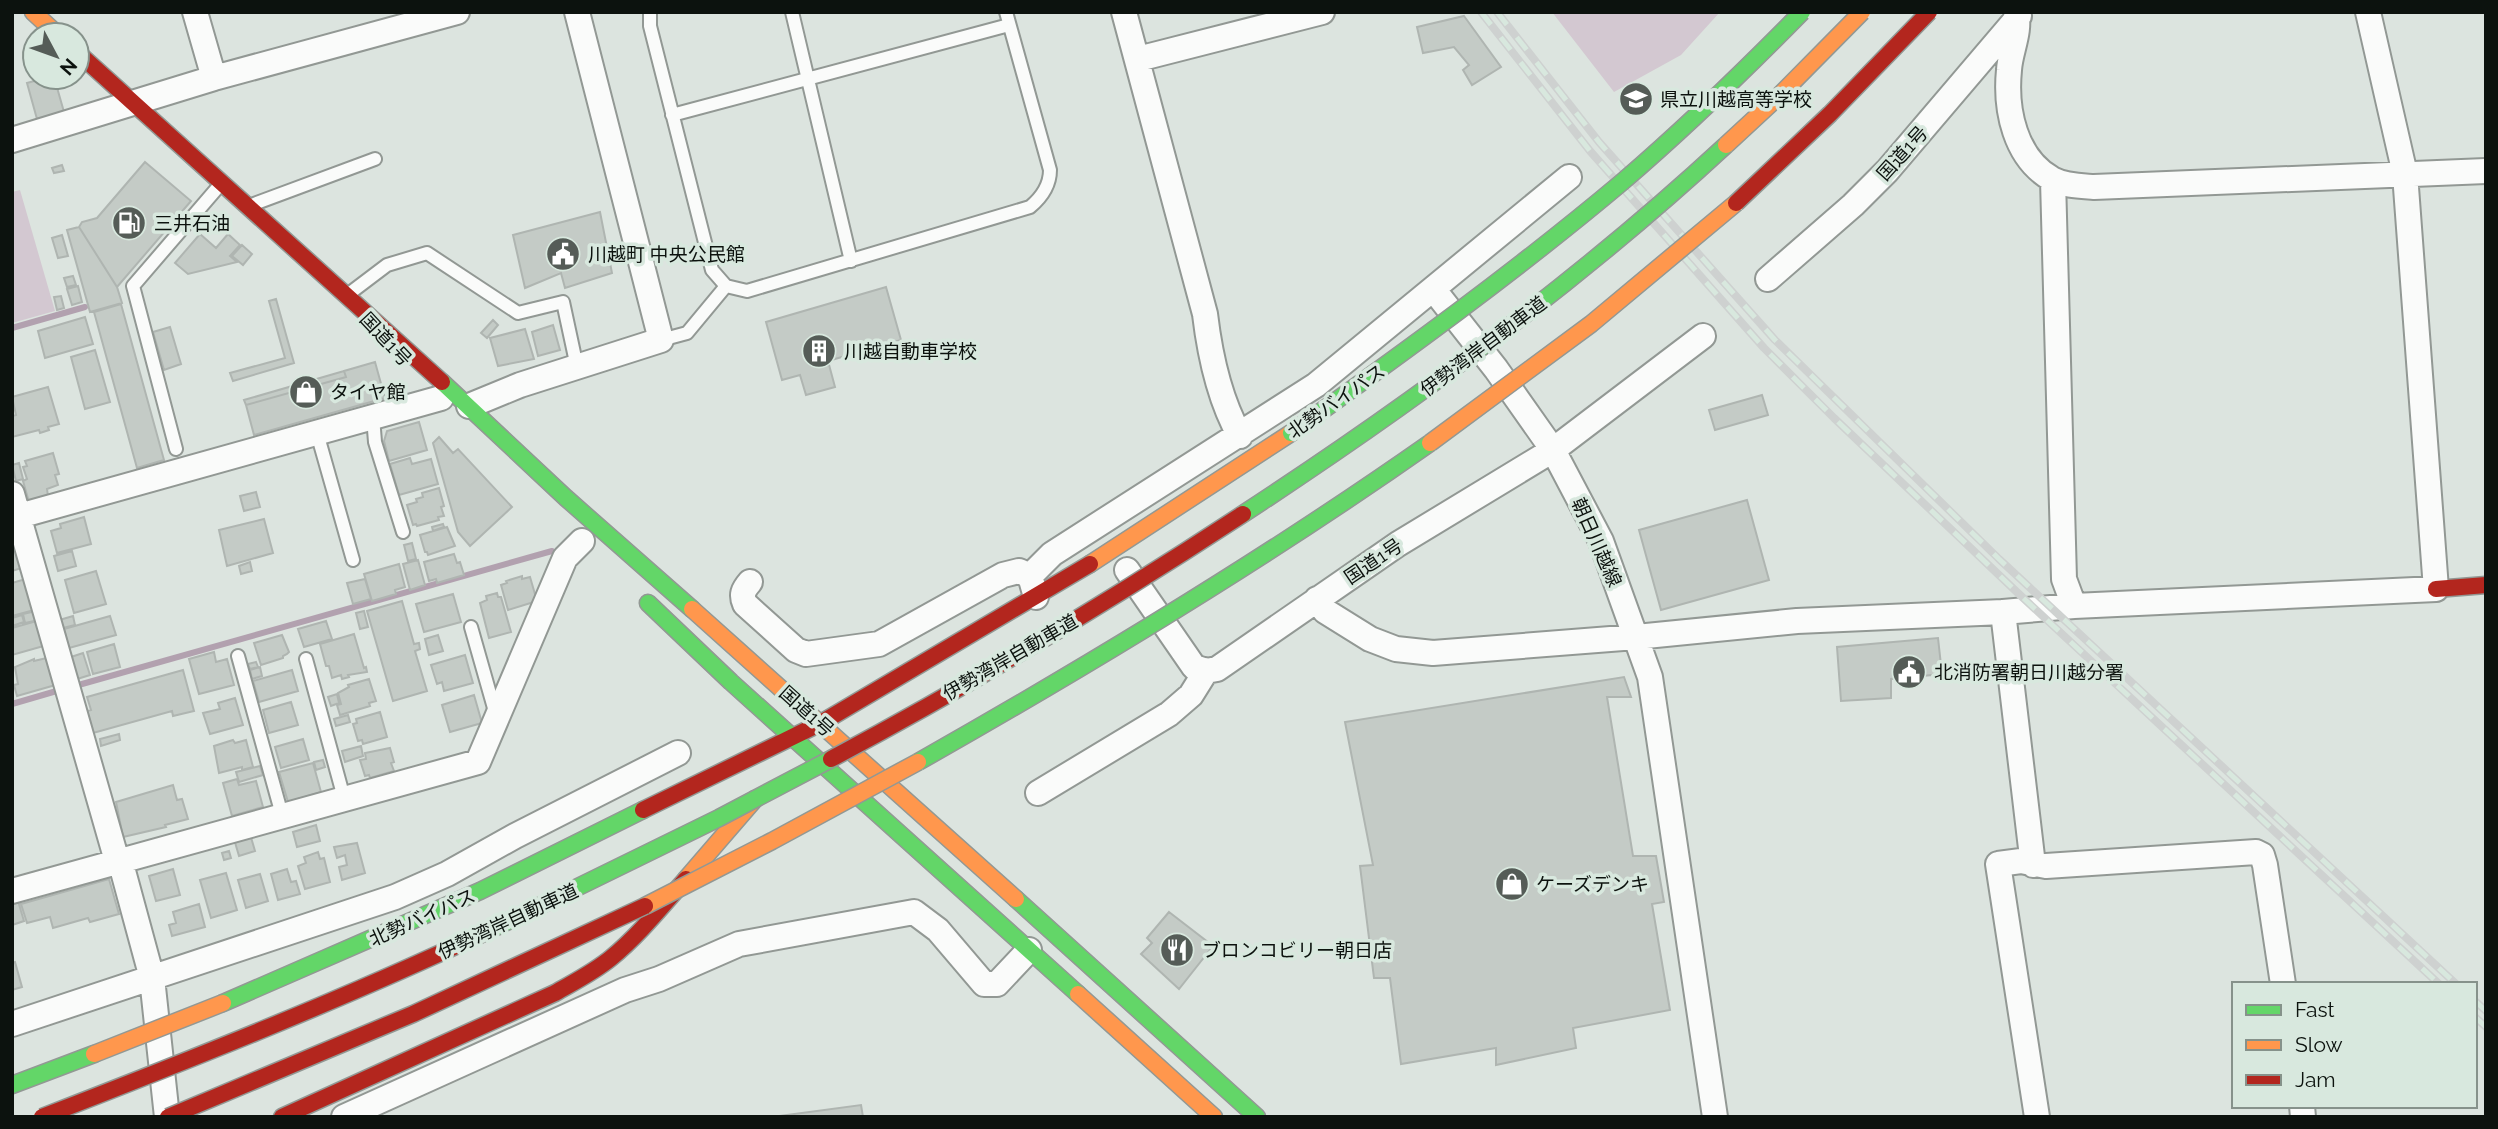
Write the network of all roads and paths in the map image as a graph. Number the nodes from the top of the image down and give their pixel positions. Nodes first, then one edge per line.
1 (195, 12) edge
2 (457, 12) edge
3 (577, 12) edge
4 (650, 12) edge
5 (792, 12) edge
6 (1124, 12) edge
7 (1322, 12) edge
8 (1802, 12) edge
9 (1863, 12) edge
10 (1929, 12) edge
11 (2368, 12) edge
12 (2018, 14) edge
13 (1007, 19) edge
14 (1138, 60) junction
15 (91, 65) edge
16 (214, 78) junction
17 (809, 80) junction
18 (134, 103) junction
19 (672, 115) junction
20 (12, 140) edge
21 (375, 159) dead end
22 (2486, 171) edge
23 (2405, 174) junction
24 (1569, 177) dead end
25 (2053, 180) junction
26 (222, 183) junction
27 (247, 206) junction
28 (851, 261) junction
29 (1768, 279) dead end
30 (726, 286) junction
31 (1434, 290) junction
32 (351, 301) junction
33 (1703, 336) dead end
34 (661, 340) junction
35 (578, 367) junction
36 (441, 398) junction
37 (469, 406) junction
38 (373, 417) junction
39 (317, 433) junction
40 (1240, 436) junction
41 (176, 449) dead end
42 (1553, 450) junction
43 (518, 475) dead end
44 (14, 509) edge
45 (402, 531) dead end
46 (582, 541) dead end
47 (1114, 550) junction
48 (353, 560) dead end
49 (750, 582) dead end
50 (2486, 585) edge
51 (1033, 587) junction
52 (631, 588) dead end
53 (2437, 589) junction
54 (1317, 599) junction
55 (2074, 606) junction
56 (2003, 612) junction
57 (471, 627) dead end
58 (1636, 637) junction
59 (238, 656) dead end
60 (306, 659) dead end
61 (1206, 671) junction
62 (731, 682) junction
63 (741, 711) dead end
64 (497, 719) junction
65 (821, 723) junction
66 (736, 750) dead end
67 (793, 751) junction
68 (678, 752) dead end
69 (716, 775) junction
70 (1038, 793) dead end
71 (344, 798) junction
72 (282, 815) junction
73 (556, 816) junction
74 (571, 846) junction
75 (119, 861) junction
76 (2033, 865) junction
77 (12, 891) edge
78 (1029, 950) junction
79 (611, 958) junction
80 (152, 978) junction
81 (2283, 982) edge
82 (625, 990) junction
83 (12, 1024) edge
84 (12, 1085) edge
85 (42, 1117) edge
86 (167, 1117) edge
87 (282, 1117) edge
88 (344, 1117) edge
89 (1214, 1117) edge
90 (1257, 1117) edge
91 (1715, 1117) edge
92 (2037, 1117) edge

1 - 16 street
2 - 16 street
3 - 34 street
4 - 19 lane
5 - 17 lane
6 - 14 street
7 - 14 street
8 - 47 main road, 北勢バイパス, bridge
9 - 85 main road, 伊勢湾岸自動車道, bridge
10 - 86 main road, bridge
11 - 23 street
12 - 25 street
12 - 29 street, 国道1号
13 - 17 lane
13 - 28 lane
14 - 40 street
15 - 18 main road, 国道1号
16 - 18 street
17 - 19 lane
17 - 28 lane
18 - 20 street
18 - 26 main road, 国道1号
19 - 30 lane
21 - 27 lane
22 - 23 street
23 - 25 street
23 - 53 street
24 - 31 street
25 - 55 street
26 - 27 main road, 国道1号
26 - 41 lane
27 - 32 main road, 国道1号
28 - 30 lane
30 - 34 lane
31 - 40 street
31 - 42 street
32 - 35 lane
32 - 36 main road, 国道1号
32 - 37 main road, 国道1号
33 - 42 street, 国道1号
34 - 35 street
35 - 37 street
36 - 38 street
36 - 43 main road, 国道1号
37 - 65 main road, 国道1号
38 - 39 street
38 - 45 lane
39 - 44 street
39 - 48 lane
40 - 51 street
42 - 54 street, 国道1号
42 - 58 street, 朝日川越線
44 - 75 street
46 - 64 street
47 - 51 main road, 北勢バイパス
47 - 61 street
49 - 51 street
50 - 53 main road
51 - 65 main road, 北勢バイパス
52 - 62 main road, 国道1号
53 - 55 street
54 - 58 street
54 - 61 street, 国道1号
55 - 56 street
56 - 58 street
56 - 76 street
57 - 64 lane
58 - 91 street, 朝日川越線
59 - 72 lane
60 - 71 lane
61 - 70 street, 国道1号
62 - 63 main road
62 - 67 main road, 国道1号
64 - 71 street
65 - 67 main road, 北勢バイパス
65 - 90 main road, 国道1号
66 - 69 main road
67 - 69 main road, 北勢バイパス
67 - 78 main road, 国道1号
67 - 79 main road, 北勢バイパス
68 - 73 street
69 - 74 main road, 北勢バイパス
71 - 72 street
72 - 75 street
73 - 74 street
73 - 80 street
74 - 84 main road, 北勢バイパス, bridge
75 - 77 street
75 - 80 street
76 - 81 street
76 - 92 street
78 - 82 street
78 - 89 main road, 国道1号
79 - 82 street
79 - 87 main road, 北勢バイパス
80 - 83 street
80 - 86 street
82 - 88 street

